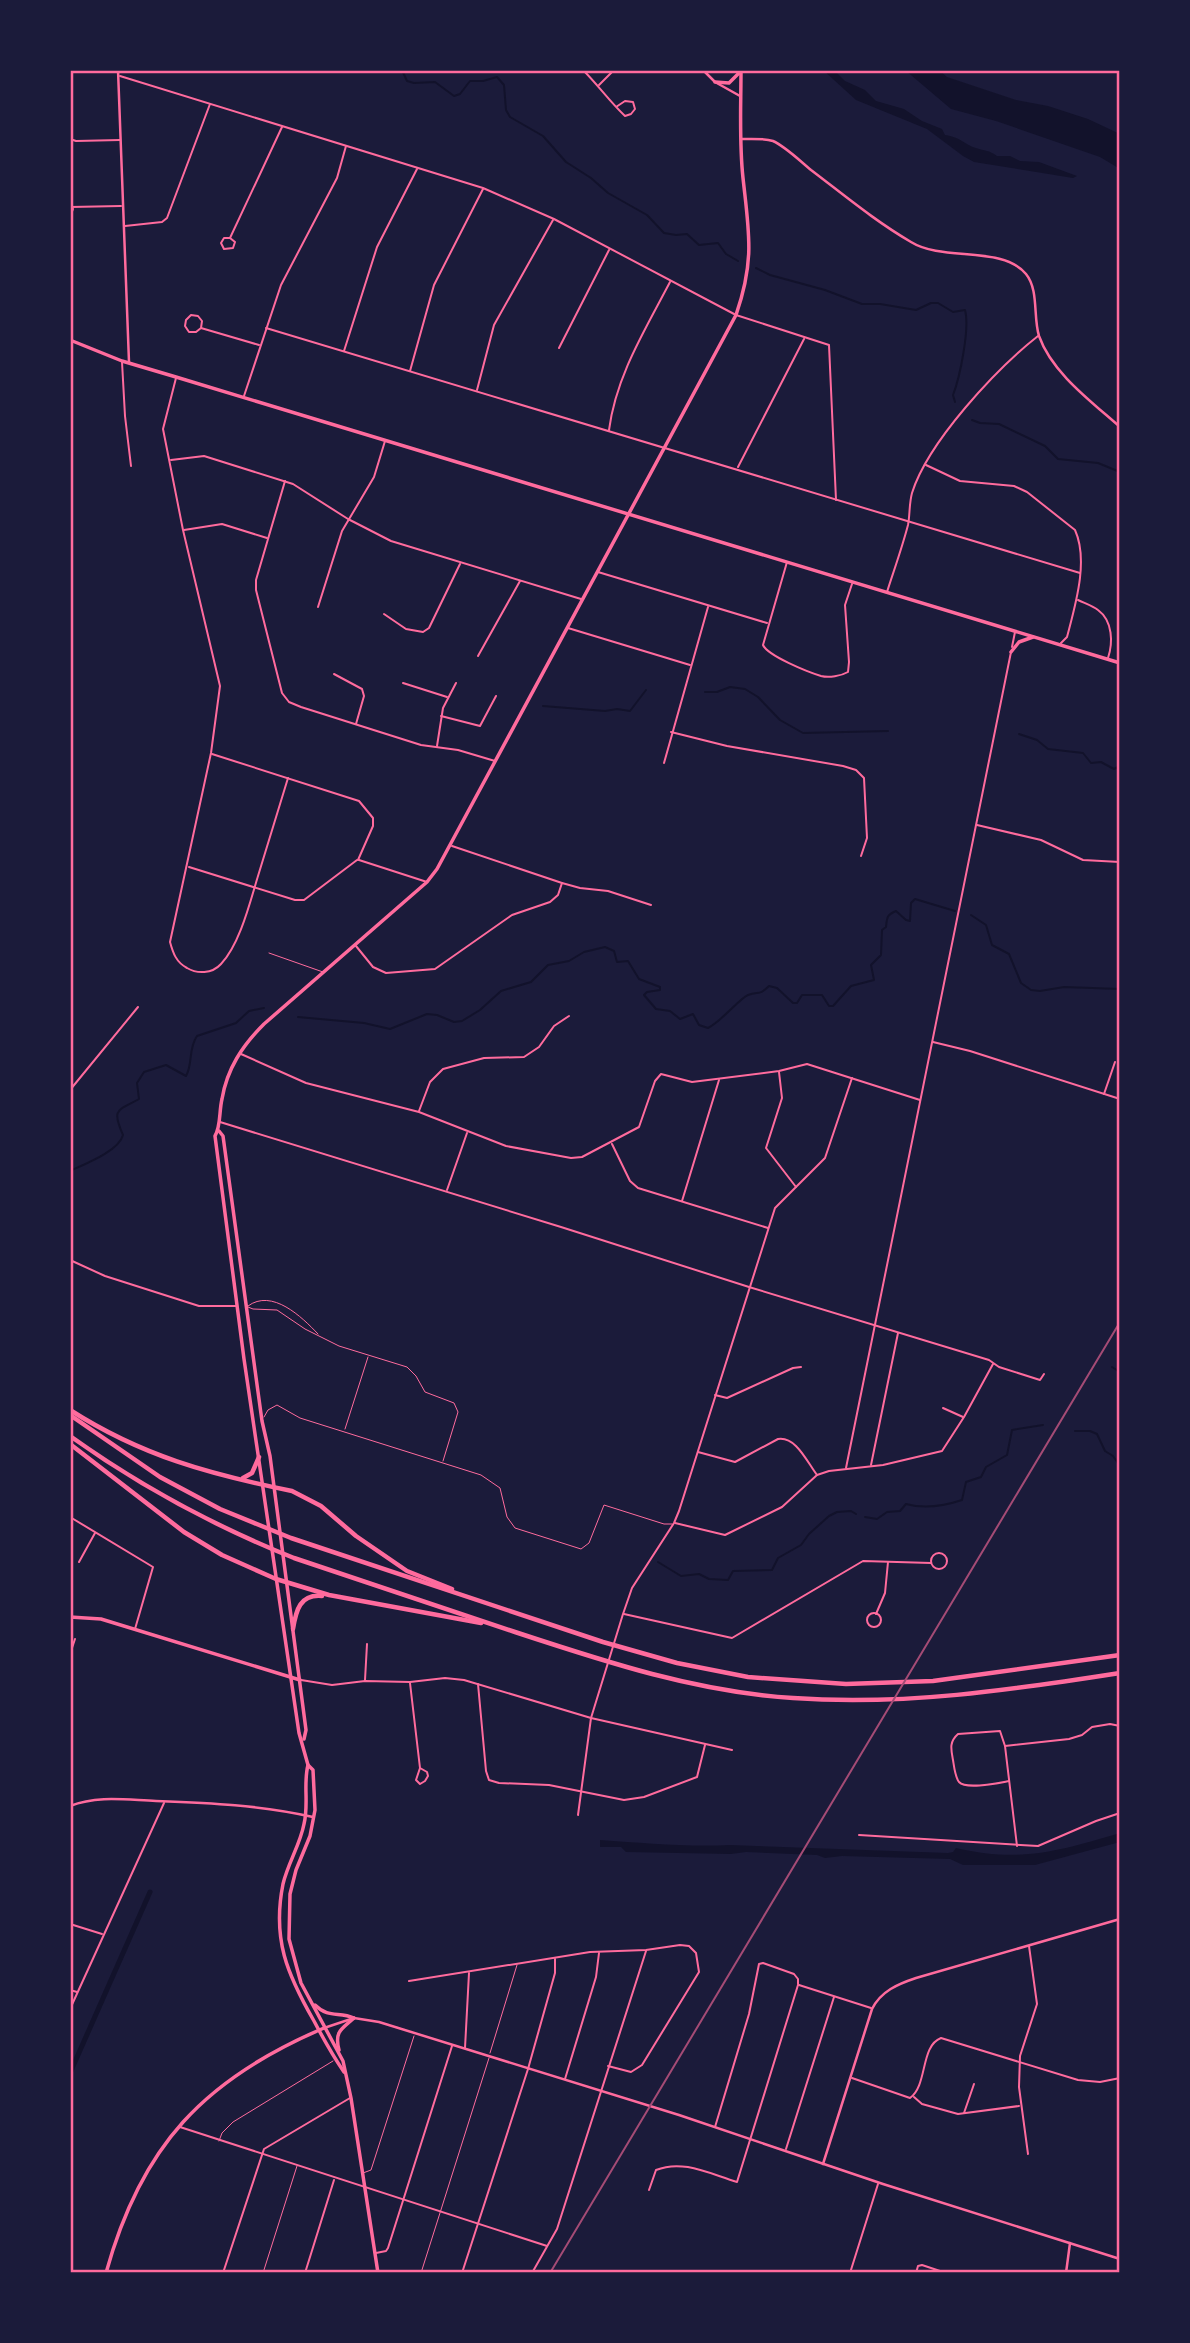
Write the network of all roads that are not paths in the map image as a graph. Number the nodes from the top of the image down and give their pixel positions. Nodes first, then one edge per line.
1 (583, 70) edge
2 (614, 70) edge
3 (703, 70) edge
4 (741, 70) edge
5 (118, 72) edge
6 (715, 82) junction
7 (598, 86) junction
8 (741, 96) junction
9 (211, 103) junction
10 (616, 107) junction
11 (283, 126) junction
12 (70, 139) edge
13 (741, 139) junction
14 (120, 140) junction
15 (346, 145) junction
16 (417, 168) junction
17 (483, 188) junction
18 (123, 206) junction
19 (72, 207) edge
20 (70, 217) edge
21 (554, 219) junction
22 (124, 226) junction
23 (230, 238) dead end
24 (610, 249) junction
25 (671, 281) junction
26 (736, 315) junction
27 (201, 328) junction
28 (266, 328) junction
29 (1039, 335) junction
30 (804, 338) junction
31 (70, 340) edge
32 (260, 345) junction
33 (559, 348) dead end
34 (344, 351) junction
35 (122, 360) junction
36 (129, 362) junction
37 (410, 371) junction
38 (176, 377) junction
39 (477, 391) junction
40 (243, 397) junction
41 (1120, 427) edge
42 (609, 430) junction
43 (386, 441) junction
44 (665, 448) junction
45 (170, 460) junction
46 (925, 464) junction
47 (131, 466) dead end
48 (737, 469) junction
49 (285, 481) junction
50 (836, 500) junction
51 (628, 515) junction
52 (348, 519) junction
53 (909, 521) junction
54 (183, 530) junction
55 (268, 538) junction
56 (787, 562) junction
57 (460, 563) junction
58 (598, 572) junction
59 (1080, 573) junction
60 (521, 580) junction
61 (852, 582) junction
62 (887, 592) junction
63 (583, 599) junction
64 (1077, 600) junction
65 (708, 606) junction
66 (318, 607) dead end
67 (384, 614) dead end
68 (768, 624) junction
69 (568, 628) junction
70 (1016, 631) junction
71 (1035, 637) junction
72 (1059, 644) junction
73 (1011, 652) junction
74 (478, 656) dead end
75 (1108, 659) junction
76 (1120, 663) edge
77 (691, 665) junction
78 (334, 674) dead end
79 (403, 683) dead end
80 (456, 683) dead end
81 (496, 696) dead end
82 (448, 698) junction
83 (441, 716) junction
84 (356, 724) junction
85 (671, 732) junction
86 (436, 747) junction
87 (211, 753) junction
88 (496, 761) junction
89 (664, 763) dead end
90 (288, 778) junction
91 (976, 825) junction
92 (451, 846) junction
93 (861, 856) dead end
94 (358, 860) junction
95 (1120, 862) edge
96 (188, 867) junction
97 (427, 882) junction
98 (562, 883) junction
99 (254, 887) junction
100 (651, 905) dead end
101 (356, 946) junction
102 (269, 953) dead end
103 (325, 972) junction
104 (138, 1007) dead end
105 (569, 1016) dead end
106 (932, 1041) junction
107 (240, 1053) junction
108 (1115, 1062) dead end
109 (779, 1071) junction
110 (852, 1078) junction
111 (720, 1079) junction
112 (70, 1090) edge
113 (1104, 1094) junction
114 (1120, 1099) edge
115 (921, 1100) junction
116 (419, 1112) junction
117 (219, 1121) junction
118 (219, 1130) junction
119 (467, 1131) junction
120 (611, 1143) junction
121 (796, 1187) junction
122 (446, 1191) junction
123 (682, 1201) junction
124 (769, 1228) junction
125 (70, 1260) edge
126 (748, 1287) junction
127 (237, 1306) junction
128 (247, 1306) junction
129 (875, 1325) junction
130 (898, 1332) junction
131 (319, 1336) junction
132 (369, 1356) junction
133 (993, 1364) junction
134 (801, 1367) dead end
135 (1044, 1374) dead end
136 (714, 1395) junction
137 (943, 1408) dead end
138 (70, 1412) edge
139 (964, 1418) junction
140 (262, 1421) junction
141 (344, 1432) junction
142 (70, 1436) edge
143 (70, 1444) edge
144 (697, 1452) junction
145 (259, 1457) junction
146 (442, 1463) junction
147 (871, 1466) junction
148 (846, 1468) junction
149 (817, 1475) junction
150 (235, 1478) junction
151 (263, 1484) junction
152 (273, 1486) junction
153 (70, 1517) edge
154 (674, 1523) junction
155 (95, 1533) junction
156 (888, 1561) junction
157 (79, 1562) dead end
158 (931, 1563) junction
159 (276, 1579) junction
160 (286, 1580) junction
161 (344, 1598) junction
162 (495, 1606) junction
163 (623, 1614) junction
164 (876, 1614) junction
165 (70, 1616) edge
166 (494, 1625) junction
167 (293, 1629) junction
168 (135, 1630) junction
169 (75, 1639) dead end
170 (367, 1644) dead end
171 (70, 1654) edge
172 (1120, 1655) edge
173 (1120, 1673) edge
174 (291, 1677) junction
175 (300, 1680) junction
176 (365, 1681) junction
177 (410, 1682) junction
178 (478, 1683) junction
179 (591, 1718) junction
180 (1120, 1726) edge
181 (303, 1741) junction
182 (705, 1745) junction
183 (1005, 1746) junction
184 (732, 1750) dead end
185 (308, 1765) junction
186 (420, 1768) dead end
187 (1009, 1782) junction
188 (581, 1792) junction
189 (164, 1801) junction
190 (70, 1806) edge
191 (1120, 1813) edge
192 (306, 1815) junction
193 (578, 1815) dead end
194 (314, 1817) junction
195 (859, 1835) dead end
196 (1017, 1847) junction
197 (1120, 1919) edge
198 (70, 1924) edge
199 (104, 1935) junction
200 (1029, 1945) junction
201 (646, 1950) junction
202 (599, 1952) junction
203 (555, 1958) junction
204 (517, 1965) junction
205 (469, 1972) junction
206 (409, 1982) dead end
207 (798, 1985) junction
208 (70, 1990) edge
209 (78, 1993) junction
210 (834, 1997) junction
211 (310, 1998) junction
212 (70, 2009) edge
213 (872, 2009) junction
214 (354, 2018) junction
215 (324, 2028) junction
216 (319, 2031) junction
217 (415, 2034) junction
218 (452, 2045) junction
219 (465, 2049) junction
220 (338, 2057) junction
221 (489, 2057) junction
222 (1020, 2061) junction
223 (608, 2066) junction
224 (528, 2069) junction
225 (850, 2078) junction
226 (1120, 2078) edge
227 (564, 2080) junction
228 (974, 2084) dead end
229 (600, 2091) junction
230 (914, 2096) junction
231 (351, 2098) junction
232 (1021, 2106) junction
233 (964, 2114) junction
234 (179, 2127) junction
235 (715, 2127) junction
236 (750, 2139) junction
237 (219, 2141) junction
238 (785, 2152) junction
239 (261, 2154) junction
240 (1028, 2154) dead end
241 (823, 2164) junction
242 (297, 2166) junction
243 (363, 2173) junction
244 (334, 2179) junction
245 (878, 2183) junction
246 (366, 2188) junction
247 (649, 2190) dead end
248 (403, 2200) junction
249 (440, 2212) junction
250 (478, 2224) junction
251 (1070, 2243) junction
252 (547, 2246) junction
253 (375, 2253) junction
254 (1120, 2259) edge
255 (106, 2273) edge
256 (223, 2273) edge
257 (263, 2273) edge
258 (305, 2273) edge
259 (378, 2273) edge
260 (421, 2273) edge
261 (461, 2273) edge
262 (532, 2273) edge
263 (850, 2273) edge
264 (916, 2273) edge
265 (946, 2273) edge
266 (1066, 2273) edge

1 - 7 street
2 - 7 street
3 - 6 street
4 - 6 main road
4 - 8 main road
5 - 9 street
5 - 14 street
6 - 8 street
7 - 10 street
8 - 13 main road
9 - 11 street
9 - 22 street
10 - 10 street
11 - 15 street
11 - 23 street
12 - 14 street
13 - 26 main road
13 - 29 street
14 - 18 street
15 - 16 street
15 - 28 street
16 - 17 street
16 - 34 street
17 - 21 street
17 - 37 street
18 - 19 street
18 - 22 street
19 - 20 street
21 - 24 street
21 - 39 street
22 - 36 street
24 - 25 street
24 - 33 street
25 - 26 street
25 - 42 street
26 - 30 street
26 - 44 main road
27 - 27 street
27 - 32 street
28 - 32 street
28 - 34 street
29 - 41 street
29 - 46 street
30 - 48 street
30 - 50 street
31 - 35 main road
32 - 40 street
34 - 37 street
35 - 36 main road
35 - 47 street
36 - 38 main road
37 - 39 street
38 - 40 main road
38 - 45 street
39 - 42 street
40 - 43 main road
42 - 44 street
43 - 51 main road
43 - 52 street
44 - 48 street
44 - 51 main road
45 - 49 street
45 - 54 street
46 - 53 street
46 - 59 street
48 - 50 street
49 - 52 street
49 - 55 street
50 - 53 street
51 - 56 main road
51 - 58 main road
52 - 57 street
52 - 66 street
53 - 59 street
53 - 62 street
54 - 55 street
54 - 87 street
55 - 84 street
56 - 61 main road
56 - 68 street
57 - 60 street
57 - 67 street
58 - 63 main road
58 - 65 street
59 - 64 street
60 - 63 street
60 - 74 street
61 - 62 main road
61 - 68 street
62 - 70 main road
63 - 69 main road
64 - 72 street
64 - 75 street
65 - 68 street
65 - 77 street
69 - 77 street
69 - 88 main road
70 - 71 main road
70 - 73 street
71 - 72 main road
71 - 73 main road
72 - 75 main road
73 - 91 street
75 - 76 main road
77 - 85 street
78 - 84 street
79 - 82 street
80 - 82 street
81 - 83 street
82 - 83 street
83 - 86 street
84 - 86 street
85 - 89 street
85 - 93 street
86 - 88 street
87 - 90 street
87 - 96 street
88 - 92 main road
90 - 94 street
90 - 99 street
91 - 95 street
91 - 106 street
92 - 97 main road
92 - 98 street
94 - 97 street
94 - 99 street
96 - 99 street
96 - 99 street
97 - 101 main road
98 - 100 street
98 - 101 street
101 - 103 main road
102 - 103 lane
103 - 107 main road
104 - 112 street
105 - 116 street
106 - 113 street
106 - 115 street
107 - 116 street
107 - 117 main road
108 - 113 street
109 - 110 street
109 - 111 street
109 - 121 street
110 - 115 street
110 - 121 street
111 - 120 street
111 - 123 street
113 - 114 street
115 - 129 street
116 - 119 street
117 - 118 main road
117 - 122 street
118 - 127 main road
118 - 128 main road
119 - 120 street
119 - 122 street
120 - 123 street
121 - 124 street
122 - 126 street
123 - 124 street
124 - 126 street
125 - 127 street
126 - 129 street
126 - 136 street
127 - 128 main road
127 - 145 main road
128 - 131 lane
128 - 131 lane
128 - 140 main road
129 - 130 street
129 - 148 street
130 - 133 street
130 - 147 street
131 - 132 lane
132 - 141 lane
132 - 146 lane
133 - 135 street
133 - 139 street
134 - 136 street
136 - 144 street
137 - 139 street
138 - 150 highway
138 - 162 highway
139 - 147 street
140 - 141 lane
140 - 152 main road
141 - 146 lane
142 - 166 highway
143 - 159 highway
144 - 149 street
144 - 154 street
145 - 150 highway
145 - 151 main road
146 - 154 lane
147 - 148 street
148 - 149 street
149 - 154 street
150 - 151 highway
151 - 152 highway
151 - 159 main road
152 - 160 main road
152 - 162 highway
153 - 155 street
154 - 163 street
155 - 157 street
155 - 168 street
156 - 158 street
156 - 163 street
156 - 164 street
158 - 158 street
159 - 160 highway
159 - 174 main road
160 - 161 highway
160 - 167 main road
161 - 166 highway
161 - 167 highway
162 - 172 highway
163 - 179 street
164 - 164 street
165 - 168 main road
166 - 173 highway
167 - 175 main road
168 - 174 main road
169 - 171 street
170 - 176 street
174 - 175 main road
174 - 181 main road
175 - 176 street
175 - 181 main road
176 - 177 street
177 - 178 street
177 - 186 street
178 - 179 street
178 - 188 street
179 - 182 street
179 - 188 street
180 - 183 street
181 - 185 main road
182 - 184 street
182 - 188 street
183 - 187 street
183 - 187 street
185 - 192 main road
185 - 194 main road
187 - 196 street
188 - 193 street
189 - 190 street
189 - 192 street
189 - 199 street
191 - 196 street
192 - 194 street
192 - 216 main road
194 - 211 main road
195 - 196 street
197 - 200 street
198 - 199 street
199 - 209 street
200 - 213 street
200 - 222 street
201 - 202 street
201 - 223 street
201 - 223 street
202 - 203 street
202 - 227 street
203 - 204 street
203 - 224 street
204 - 205 street
204 - 221 lane
205 - 206 street
205 - 219 street
207 - 210 street
207 - 235 street
207 - 236 street
208 - 209 street
209 - 212 street
210 - 213 street
210 - 238 street
211 - 214 main road
211 - 215 main road
213 - 225 street
214 - 215 street
214 - 217 street
214 - 220 main road
215 - 216 main road
215 - 220 main road
216 - 220 main road
216 - 234 main road
217 - 218 street
217 - 243 lane
218 - 219 street
218 - 248 street
219 - 221 street
220 - 231 main road
220 - 237 lane
221 - 224 street
221 - 249 lane
222 - 226 street
222 - 230 street
222 - 232 street
223 - 229 street
224 - 227 street
224 - 250 street
225 - 230 street
225 - 241 street
227 - 229 street
228 - 233 street
229 - 235 street
229 - 252 street
230 - 233 street
231 - 239 street
231 - 243 main road
232 - 233 street
232 - 240 street
234 - 237 street
234 - 255 main road
235 - 236 street
236 - 238 street
236 - 247 street
237 - 239 street
238 - 241 street
239 - 242 street
239 - 256 street
241 - 245 street
242 - 244 street
242 - 257 lane
243 - 246 main road
244 - 246 street
244 - 258 street
245 - 251 street
245 - 263 street
246 - 248 street
246 - 253 main road
248 - 249 street
248 - 253 street
249 - 250 street
249 - 260 lane
250 - 252 street
250 - 261 street
251 - 254 street
251 - 266 street
252 - 262 street
253 - 259 main road
264 - 265 street

